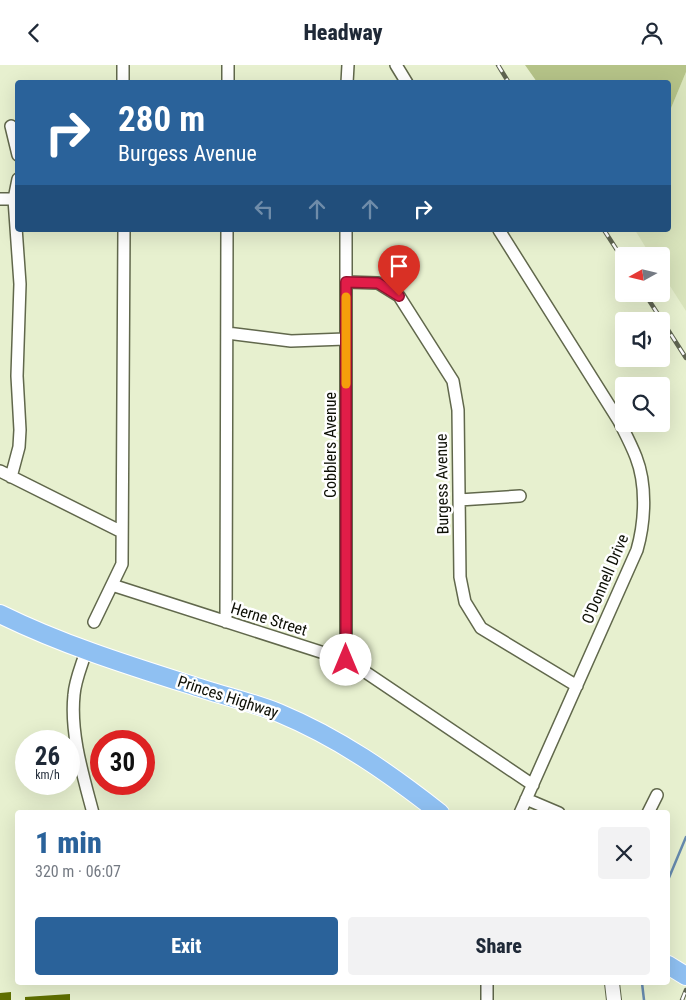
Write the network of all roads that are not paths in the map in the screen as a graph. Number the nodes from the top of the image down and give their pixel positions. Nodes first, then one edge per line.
1 (123, 65) edge
2 (228, 65) edge
3 (348, 65) edge
4 (396, 65) edge
5 (123, 80) edge
6 (228, 80) edge
7 (347, 80) edge
8 (405, 80) edge
9 (11, 126) dead end
10 (15, 143) edge
11 (15, 194) edge
12 (0, 199) edge
13 (14, 199) junction
14 (15, 213) edge
15 (16, 232) edge
16 (124, 232) edge
17 (227, 232) edge
18 (346, 232) edge
19 (500, 232) edge
20 (346, 282) junction
21 (227, 333) junction
22 (346, 339) junction
23 (5, 474) edge
24 (520, 496) dead end
25 (458, 500) junction
26 (122, 532) junction
27 (112, 585) junction
28 (0, 613) edge
29 (94, 622) dead end
30 (226, 622) junction
31 (86, 651) junction
32 (346, 660) junction
33 (577, 686) junction
34 (533, 785) junction
35 (657, 795) dead end
36 (526, 799) junction
37 (92, 810) edge
38 (436, 810) edge
39 (521, 810) edge
40 (552, 810) edge
41 (650, 810) edge
42 (670, 966) edge
43 (686, 976) edge
44 (487, 985) edge
45 (612, 985) edge
46 (487, 1000) edge
47 (614, 1000) edge

1 - 5 street
2 - 6 street
3 - 7 street
4 - 8 street
9 - 10 street
11 - 13 street
12 - 13 street
13 - 14 street
15 - 23 street
16 - 26 street
17 - 21 street
18 - 20 street, Cobblers Avenue
19 - 33 street, O'Donnell Drive
20 - 22 street, Cobblers Avenue
20 - 25 street, Burgess Avenue
21 - 22 street
21 - 30 street
22 - 32 street, Cobblers Avenue
23 - 26 street
24 - 25 street
25 - 33 street, Burgess Avenue
26 - 27 street
27 - 29 street
27 - 30 street, Herne Street
28 - 31 main road, Princes Highway
30 - 32 street, Herne Street
31 - 37 street
31 - 38 main road, Princes Highway
32 - 34 street, Herne Street
33 - 34 street, O'Donnell Drive
34 - 36 street, O'Donnell Drive
35 - 41 street
36 - 39 street, O'Donnell Drive
36 - 40 street
42 - 43 main road
44 - 46 street
45 - 47 street

